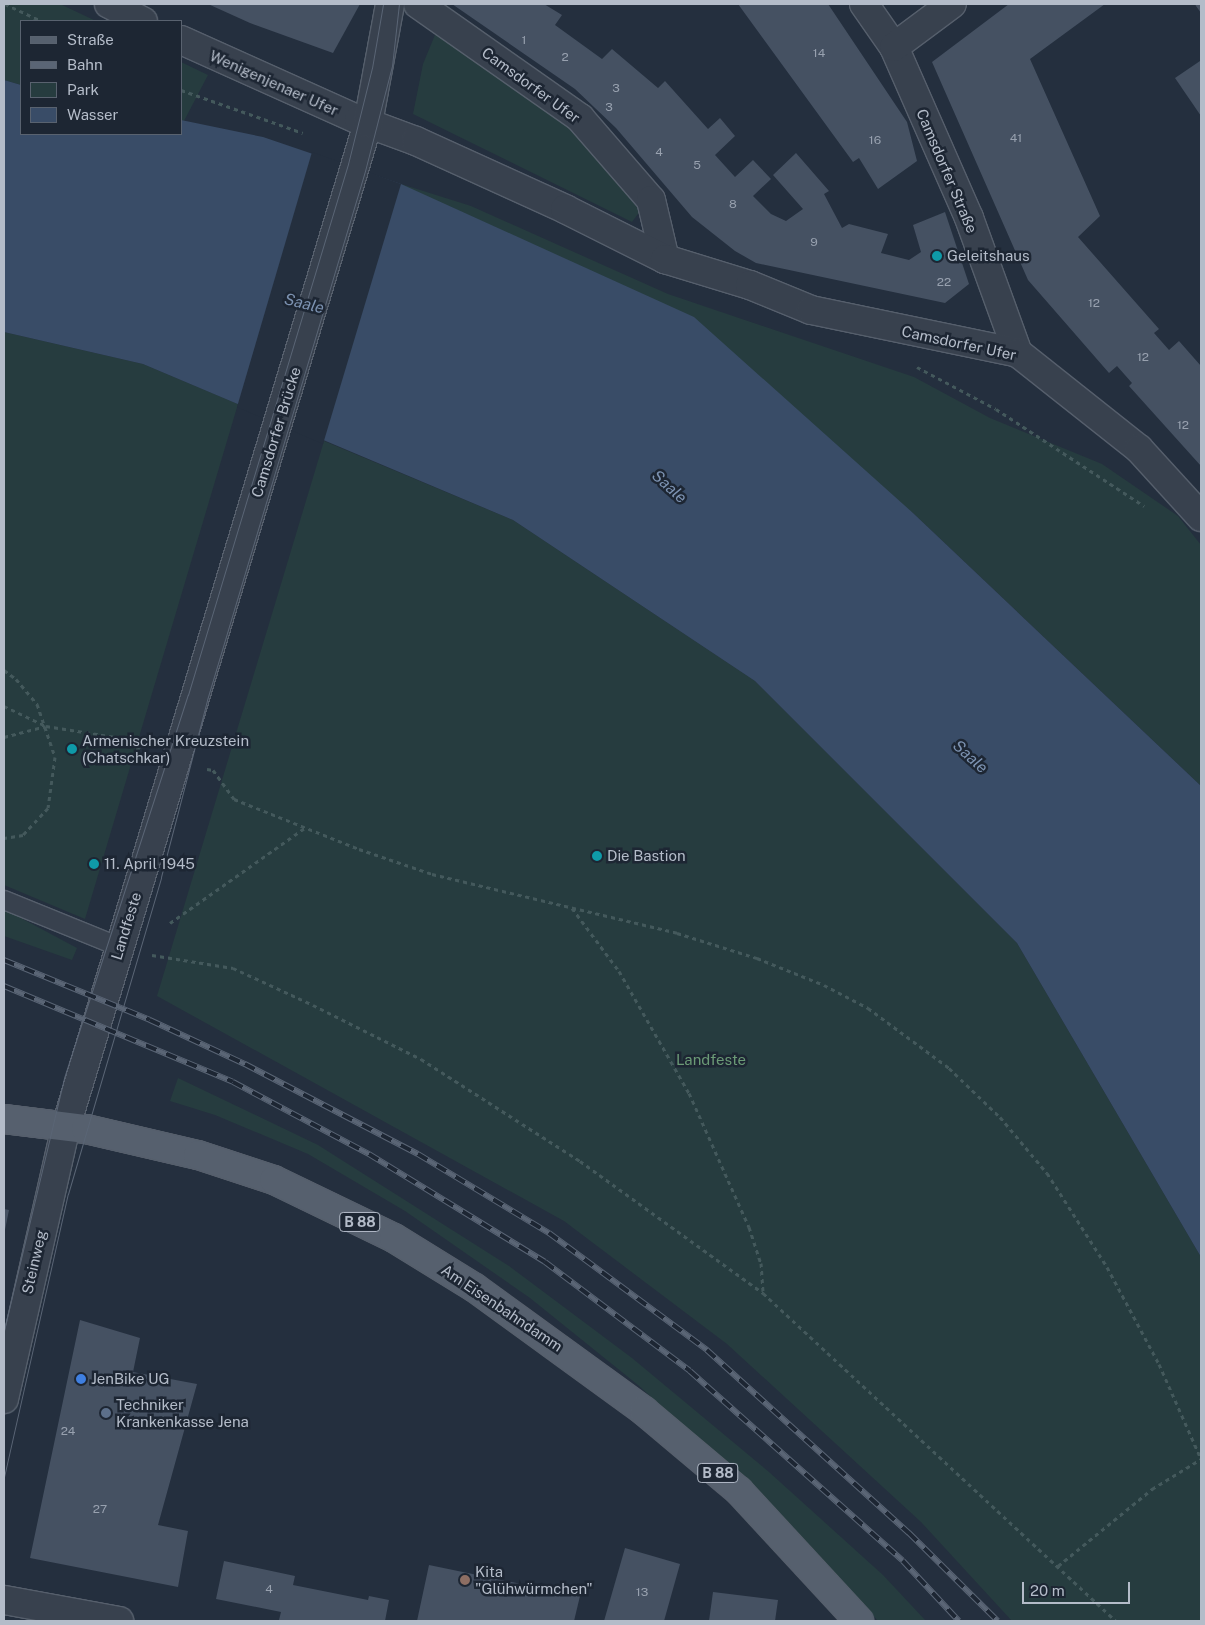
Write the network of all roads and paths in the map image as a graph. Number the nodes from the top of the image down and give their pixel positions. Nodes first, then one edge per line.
1 (5, 4) edge
2 (109, 4) edge
3 (390, 4) edge
4 (418, 4) edge
5 (864, 4) edge
6 (952, 4) edge
7 (39, 20) edge
8 (141, 20) edge
9 (182, 41) edge
10 (894, 47) junction
11 (182, 90) edge
12 (368, 123) junction
13 (309, 135) dead end
14 (665, 259) junction
15 (1018, 353) junction
16 (912, 364) dead end
17 (1152, 511) dead end
18 (1201, 517) edge
19 (4, 670) edge
20 (196, 697) joint
21 (4, 706) edge
22 (46, 726) junction
23 (4, 737) edge
24 (176, 761) junction
25 (306, 827) junction
26 (4, 838) edge
27 (4, 900) edge
28 (572, 907) junction
29 (170, 923) dead end
30 (120, 947) junction
31 (4, 1119) edge
32 (66, 1126) junction
33 (763, 1293) junction
34 (4, 1399) edge
35 (1201, 1459) edge
36 (1058, 1566) junction
37 (4, 1600) edge
38 (119, 1621) edge
39 (859, 1621) edge
40 (1116, 1621) edge

1 - 7 path
2 - 8 street
3 - 12 street, Camsdorfer Brücke
4 - 14 street, Camsdorfer Ufer
5 - 10 street, Camsdorfer Straße
6 - 10 street
9 - 12 street, Wenigenjenaer Ufer
10 - 15 street, Camsdorfer Straße
11 - 13 path
12 - 14 street, Camsdorfer Ufer
12 - 20 street, Camsdorfer Brücke
14 - 15 street, Camsdorfer Ufer
15 - 18 street, Camsdorfer Ufer
16 - 17 path
19 - 22 path
20 - 24 street, Landfeste
21 - 22 path
22 - 23 path
22 - 24 path
22 - 26 path
24 - 25 path
24 - 30 street, Landfeste
25 - 28 path
25 - 29 path
27 - 30 lane
28 - 33 path
28 - 35 path
30 - 32 street, Landfeste
30 - 33 path
31 - 32 main road, B 88
32 - 34 street, Steinweg
32 - 39 main road, Am Eisenbahndamm / B 88
33 - 36 path
35 - 36 path
36 - 40 path
37 - 38 street

